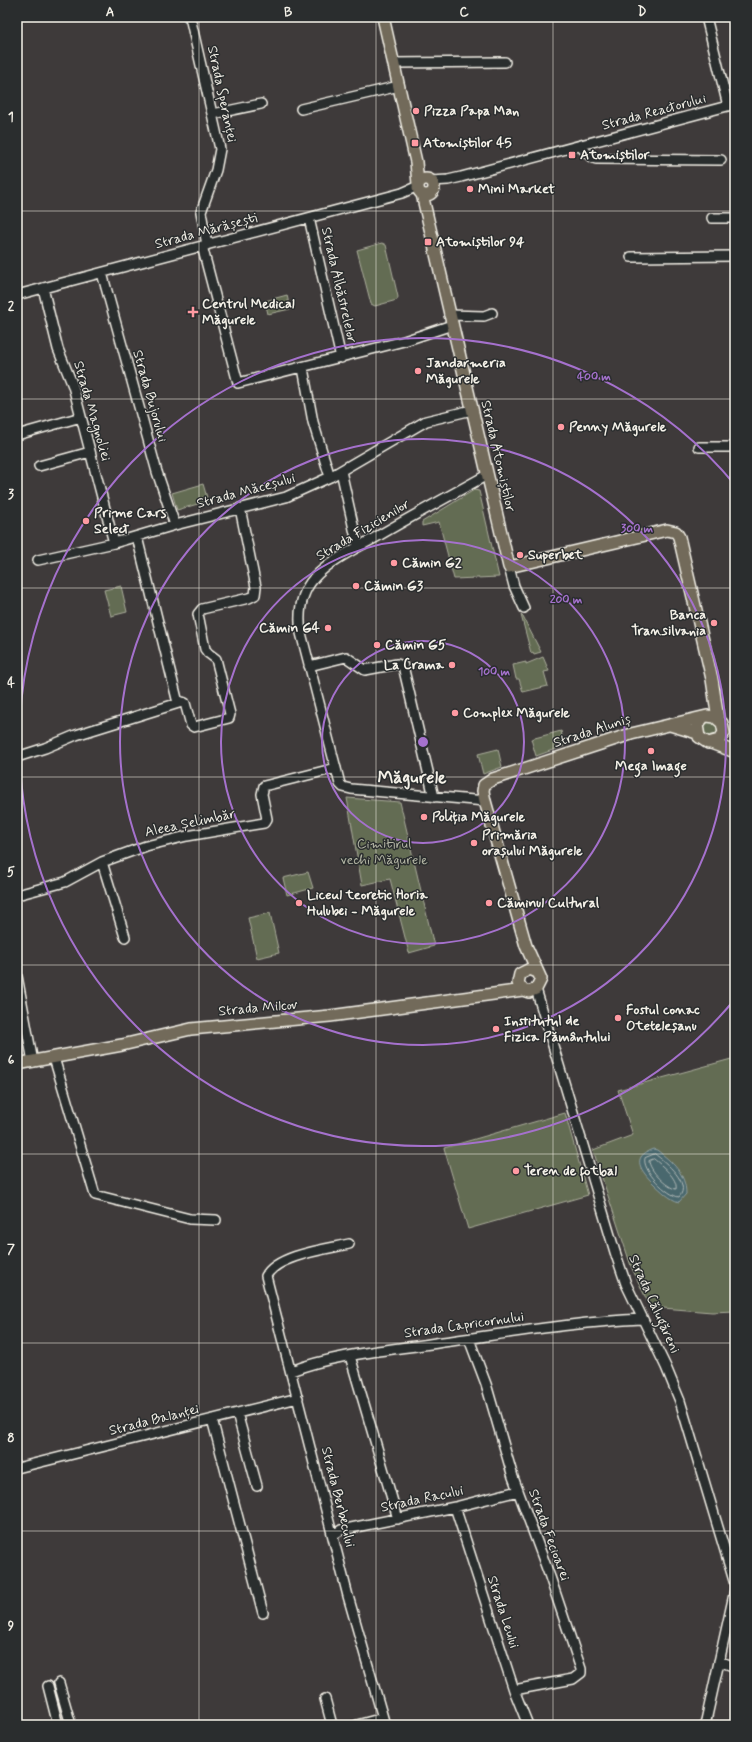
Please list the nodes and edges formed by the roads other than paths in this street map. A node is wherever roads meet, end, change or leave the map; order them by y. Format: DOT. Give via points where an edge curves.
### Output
graph roads {
  1 [pos="190,17"];
  2 [pos="383,17"];
  3 [pos="706,17"];
  4 [pos="505,62"];
  5 [pos="393,63"];
  6 [pos="399,86"];
  7 [pos="261,104"];
  8 [pos="732,105"];
  9 [pos="302,109"];
  10 [pos="213,114"];
  11 [pos="580,146"];
  12 [pos="721,160"];
  13 [pos="425,188"];
  14 [pos="308,218"];
  15 [pos="712,218"];
  16 [pos="735,218"];
  17 [pos="205,246"];
  18 [pos="735,256"];
  19 [pos="632,257"];
  20 [pos="102,273"];
  21 [pos="43,288"];
  22 [pos="17,295"];
  23 [pos="492,313"];
  24 [pos="451,320"];
  25 [pos="342,358"];
  26 [pos="303,368"];
  27 [pos="238,383"];
  28 [pos="472,410"];
  29 [pos="81,417"];
  30 [pos="17,435"];
  31 [pos="699,447"];
  32 [pos="735,447"];
  33 [pos="90,452"];
  34 [pos="39,466"];
  35 [pos="341,471"];
  36 [pos="487,475"];
  37 [pos="330,477"];
  38 [pos="240,508"];
  39 [pos="176,525"];
  40 [pos="137,536"];
  41 [pos="114,543"];
  42 [pos="358,547"];
  43 [pos="38,560"];
  44 [pos="509,567"];
  45 [pos="524,608"];
  46 [pos="310,666"];
  47 [pos="178,703"];
  48 [pos="711,718"];
  49 [pos="668,725"];
  50 [pos="724,730"];
  51 [pos="697,734"];
  52 [pos="712,743"];
  53 [pos="735,751"];
  54 [pos="17,757"];
  55 [pos="336,768"];
  56 [pos="434,797"];
  57 [pos="485,801"];
  58 [pos="102,862"];
  59 [pos="17,895"];
  60 [pos="125,937"];
  61 [pos="526,946"];
  62 [pos="537,972"];
  63 [pos="17,976"];
  64 [pos="521,980"];
  65 [pos="536,989"];
  66 [pos="54,1058"];
  67 [pos="33,1062"];
  68 [pos="17,1064"];
  69 [pos="216,1220"];
  70 [pos="349,1244"];
  71 [pos="642,1319"];
  72 [pos="469,1339"];
  73 [pos="287,1353"];
  74 [pos="350,1356"];
  75 [pos="304,1366"];
  76 [pos="291,1371"];
  77 [pos="298,1398"];
  78 [pos="237,1413"];
  79 [pos="212,1419"];
  80 [pos="17,1468"];
  81 [pos="257,1486"];
  82 [pos="518,1491"];
  83 [pos="455,1507"];
  84 [pos="398,1519"];
  85 [pos="333,1535"];
  86 [pos="735,1584"];
  87 [pos="735,1590"];
  88 [pos="263,1613"];
  89 [pos="719,1661"];
  90 [pos="735,1667"];
  91 [pos="59,1682"];
  92 [pos="48,1686"];
  93 [pos="514,1690"];
  94 [pos="325,1699"];
  95 [pos="384,1721"];
  96 [pos="58,1725"];
  97 [pos="71,1725"];
  98 [pos="332,1725"];
  99 [pos="357,1725"];
  100 [pos="528,1725"];
  101 [pos="705,1725"];
  1 -- 10 [label="street, Strada Speranței"];
  2 -- 5 [label="main road"];
  3 -- 8 [label="street"];
  4 -- 5 [label="street"];
  5 -- 6 [label="main road"];
  6 -- 9 [label="street"];
  6 -- 13 [label="main road" via="416,162"];
  7 -- 10 [label="street"];
  8 -- 11 [label="street, Strada Reactorului"];
  10 -- 17 [label="street, Strada Speranței" via="220,154 201,212"];
  11 -- 12 [label="street" via="596,159"];
  11 -- 13 [label="street, Strada Reactorului"];
  13 -- 14 [label="street, Strada Mărășești"];
  13 -- 24 [label="main road, Strada Atomiștilor" via="426,211"];
  14 -- 17 [label="street, Strada Mărășești"];
  14 -- 25 [label="street, Strada Albăstrelelor"];
  15 -- 16 [label="street"];
  17 -- 20 [label="street, Strada Mărășești"];
  17 -- 27 [label="street, Strada Speranței"];
  18 -- 19 [label="street"];
  20 -- 21 [label="street, Strada Mărășești"];
  20 -- 39 [label="street, Strada Bujorului" via="157,472"];
  21 -- 22 [label="street, Strada Mărășești"];
  21 -- 29 [label="street, Strada Magnoliei" via="58,349 73,386"];
  23 -- 24 [label="street"];
  24 -- 25 [label="street, Strada Albăstrelelor" via="404,341"];
  24 -- 28 [label="main road, Strada Atomiștilor"];
  25 -- 26 [label="street, Strada Albăstrelelor"];
  26 -- 27 [label="street, Strada Albăstrelelor"];
  26 -- 37 [label="street" via="313,422"];
  28 -- 35 [label="street, Strada Măceșului" via="426,421"];
  28 -- 36 [label="main road, Strada Atomiștilor"];
  29 -- 30 [label="street"];
  29 -- 33 [label="street, Strada Magnoliei"];
  31 -- 32 [label="street"];
  33 -- 34 [label="street"];
  33 -- 41 [label="street, Strada Magnoliei"];
  35 -- 37 [label="street, Strada Măceșului"];
  35 -- 42 [label="street"];
  36 -- 42 [label="street, Strada Fizicienilor"];
  36 -- 44 [label="main road, Strada Atomiștilor"];
  37 -- 38 [label="street, Strada Măceșului" via="286,497"];
  38 -- 39 [label="street, Strada Măceșului"];
  38 -- 47 [label="street" via="256,587 255,595 202,609 198,614 205,649 217,662 230,716 194,727 185,703"];
  39 -- 40 [label="street, Strada Măceșului"];
  40 -- 41 [label="street, Strada Măceșului"];
  40 -- 47 [label="street"];
  41 -- 43 [label="street, Strada Măceșului"];
  42 -- 46 [label="street, Strada Fizicienilor" via="324,568 314,577 305,592 300,623"];
  44 -- 45 [label="street, Strada Atomiștilor"];
  44 -- 48 [label="main road" via="667,530 676,532 717,704"];
  46 -- 55 [label="street, Strada Fizicienilor"];
  46 -- 56 [label="street" via="346,657 366,670 397,664 402,666"];
  47 -- 54 [label="street" via="76,735"];
  48 -- 49 [label="main road, Strada Aluniș"];
  48 -- 50 [label="main road" via="722,722"];
  48 -- 51 [label="main road" via="698,725"];
  49 -- 51 [label="main road"];
  49 -- 57 [label="main road, Strada Aluniș" via="631,734 486,783 483,790"];
  50 -- 52 [label="main road" via="719,740"];
  50 -- 53 [label="main road"];
  51 -- 52 [label="main road" via="701,740"];
  52 -- 53 [label="main road"];
  55 -- 56 [label="street, Strada Fizicienilor" via="340,784 347,789"];
  55 -- 58 [label="street, Aleea Șelimbăr" via="264,786 262,794 267,819 264,823 165,841"];
  56 -- 57 [label="street, Strada Fizicienilor"];
  57 -- 61 [label="main road"];
  58 -- 59 [label="street, Aleea Șelimbăr" via="65,882"];
  58 -- 60 [label="street"];
  61 -- 62 [label="main road"];
  61 -- 64 [label="main road" via="526,962"];
  62 -- 64 [label="main road" via="530,969"];
  62 -- 65 [label="main road" via="540,979"];
  63 -- 67 [label="street"];
  64 -- 65 [label="main road" via="530,992"];
  64 -- 66 [label="main road, Strada Milcov" via="503,992 330,1016 191,1029"];
  65 -- 71 [label="street, Strada Călugăreni" via="615,1252"];
  66 -- 67 [label="main road, Strada Milcov"];
  66 -- 69 [label="street" via="95,1195 190,1219"];
  67 -- 68 [label="main road, Strada Milcov"];
  70 -- 73 [label="street, Strada Berbecului" via="284,1260 273,1266 266,1276"];
  71 -- 72 [label="street, Strada Capricornului" via="584,1323"];
  71 -- 86 [label="street, Strada Călugăreni" via="680,1401"];
  72 -- 74 [label="street, Strada Capricornului"];
  72 -- 82 [label="street, Strada Fecioarei" via="486,1384"];
  73 -- 75 [label="street"];
  73 -- 76 [label="street, Strada Berbecului"];
  74 -- 75 [label="street, Strada Capricornului"];
  74 -- 84 [label="street"];
  75 -- 76 [label="street, Strada Capricornului"];
  76 -- 77 [label="street, Strada Berbecului"];
  77 -- 78 [label="street, Strada Balanței"];
  77 -- 85 [label="street, Strada Berbecului"];
  78 -- 79 [label="street, Strada Balanței"];
  78 -- 81 [label="street"];
  79 -- 80 [label="street, Strada Balanței"];
  79 -- 88 [label="street"];
  82 -- 83 [label="street, Strada Racului"];
  82 -- 93 [label="street, Strada Fecioarei" via="550,1577 581,1673 569,1681"];
  83 -- 84 [label="street, Strada Racului"];
  83 -- 93 [label="street, Strada Leului"];
  84 -- 85 [label="street, Strada Racului" via="341,1530"];
  85 -- 95 [label="street, Strada Berbecului"];
  87 -- 89 [label="street"];
  89 -- 90 [label="street"];
  89 -- 101 [label="street"];
  91 -- 97 [label="street"];
  92 -- 96 [label="street"];
  93 -- 100 [label="street, Strada Leului"];
  94 -- 98 [label="street"];
  95 -- 99 [label="street"];
}
